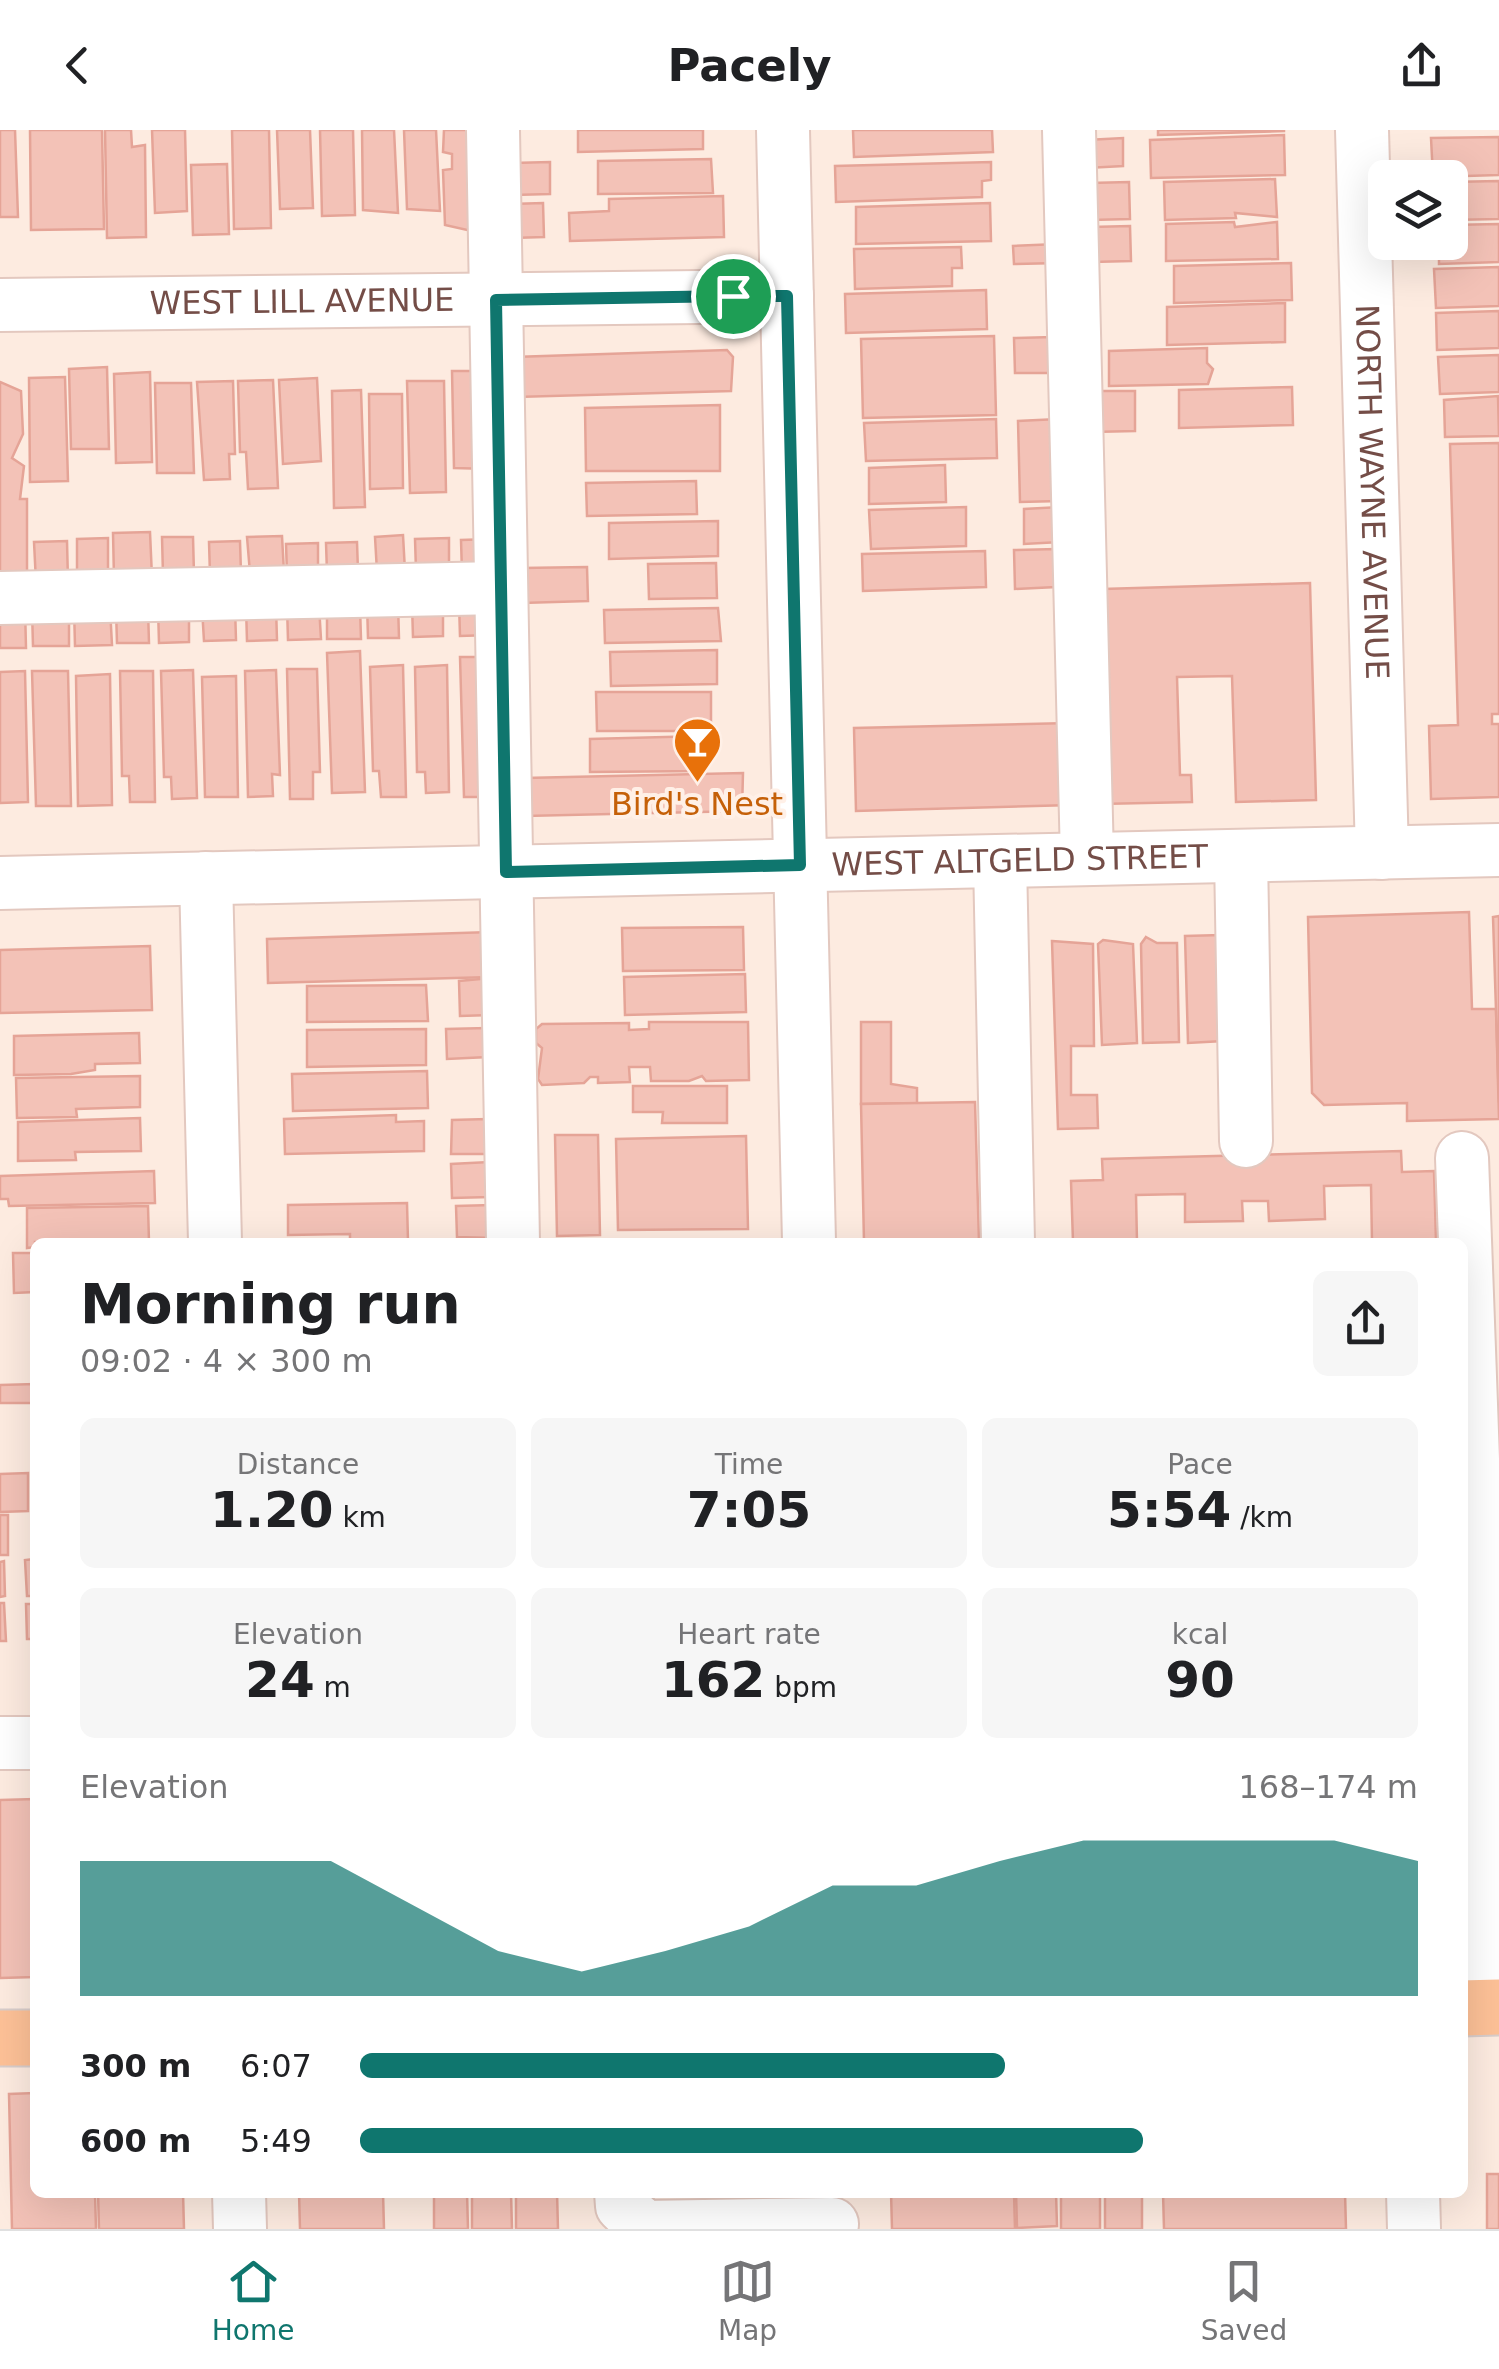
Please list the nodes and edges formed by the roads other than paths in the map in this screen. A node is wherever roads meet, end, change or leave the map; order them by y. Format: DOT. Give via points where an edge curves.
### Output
graph roads {
  1 [pos="493,130"];
  2 [pos="784,130"];
  3 [pos="1069,130"];
  4 [pos="1362,130"];
  5 [pos="787,296"];
  6 [pos="496,300"];
  7 [pos="0,305"];
  8 [pos="501,588"];
  9 [pos="0,598"];
  10 [pos="1499,850"];
  11 [pos="1382,853"];
  12 [pos="1241,856"];
  13 [pos="1087,860"];
  14 [pos="1000,861"];
  15 [pos="800,865"];
  16 [pos="506,872"];
  17 [pos="206,878"];
  18 [pos="0,883"];
  19 [pos="1246,1141"];
  20 [pos="1462,1158"];
  21 [pos="215,1238"];
  22 [pos="513,1238"];
  23 [pos="809,1238"];
  24 [pos="1008,1238"];
  25 [pos="1464,1238"];
  26 [pos="1468,1380"];
  27 [pos="30,1742"];
  28 [pos="0,1743"];
  29 [pos="1485,2008"];
  30 [pos="0,2038"];
  31 [pos="30,2038"];
  32 [pos="239,2198"];
  33 [pos="622,2198"];
  34 [pos="690,2198"];
  35 [pos="1413,2198"];
  36 [pos="832,2215"];
  37 [pos="778,2225"];
  38 [pos="240,2229"];
  39 [pos="1414,2229"];
  1 -- 6 [label="street"];
  2 -- 5 [label="street"];
  3 -- 13 [label="street"];
  4 -- 11 [label="street, NORTH WAYNE AVENUE"];
  5 -- 6 [label="street, WEST LILL AVENUE"];
  5 -- 15 [label="street"];
  6 -- 7 [label="street, WEST LILL AVENUE"];
  6 -- 8 [label="street"];
  8 -- 9 [label="street"];
  8 -- 16 [label="street"];
  10 -- 11 [label="street, WEST ALTGELD STREET"];
  11 -- 12 [label="street, WEST ALTGELD STREET"];
  12 -- 13 [label="street, WEST ALTGELD STREET"];
  12 -- 19 [label="street"];
  13 -- 14 [label="street, WEST ALTGELD STREET"];
  14 -- 15 [label="street, WEST ALTGELD STREET"];
  14 -- 24 [label="street"];
  15 -- 16 [label="street, WEST ALTGELD STREET"];
  15 -- 23 [label="street"];
  16 -- 17 [label="street, WEST ALTGELD STREET"];
  16 -- 22 [label="street"];
  17 -- 18 [label="street, WEST ALTGELD STREET"];
  17 -- 21 [label="street"];
  20 -- 25 [label="street"];
  26 -- 29 [label="street"];
  27 -- 28 [label="street"];
  30 -- 31 [label="main road"];
  32 -- 38 [label="street"];
  33 -- 37 [label="street" via="644,2227"];
  34 -- 37 [label="street"];
  35 -- 39 [label="street"];
  36 -- 37 [label="street"];
}
